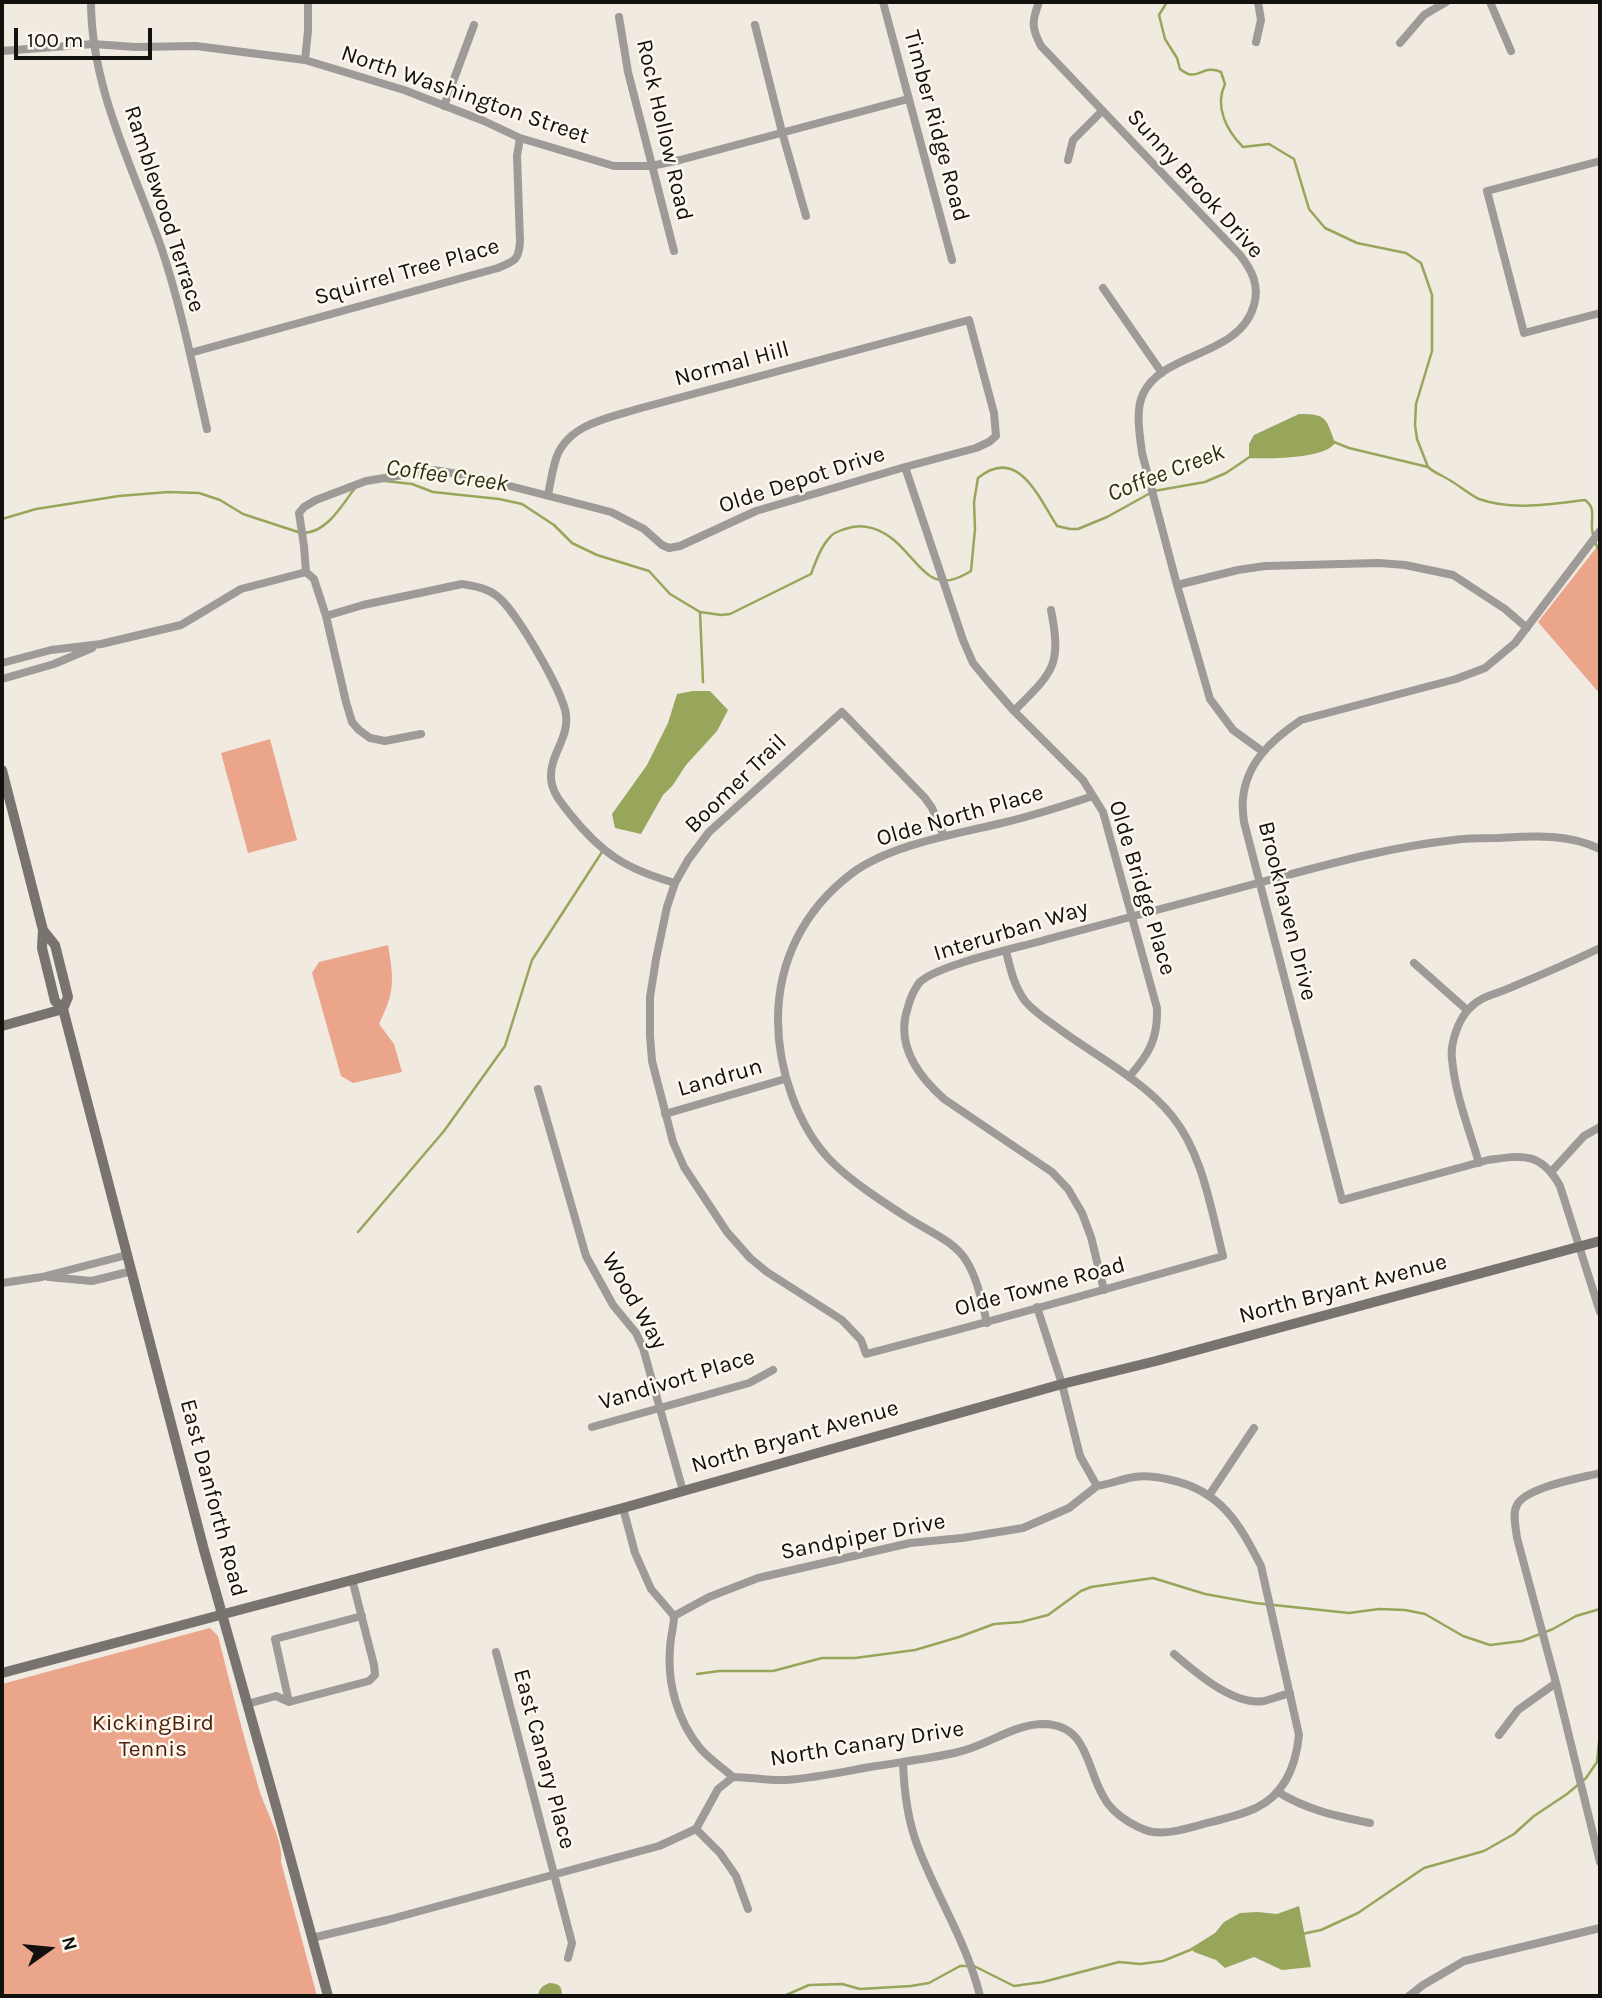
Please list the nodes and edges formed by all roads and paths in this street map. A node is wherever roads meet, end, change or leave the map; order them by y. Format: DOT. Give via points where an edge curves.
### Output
graph roads {
  1 [pos="91,2"];
  2 [pos="308,2"];
  3 [pos="883,2"];
  4 [pos="1039,2"];
  5 [pos="1258,2"];
  6 [pos="1446,2"];
  7 [pos="1490,2"];
  8 [pos="619,17"];
  9 [pos="474,25"];
  10 [pos="755,26"];
  11 [pos="1256,42"];
  12 [pos="1401,43"];
  13 [pos="93,44"];
  14 [pos="2,51"];
  15 [pos="1511,51"];
  16 [pos="304,60"];
  17 [pos="908,99"];
  18 [pos="444,106"];
  19 [pos="1102,111"];
  20 [pos="782,132"];
  21 [pos="520,138"];
  22 [pos="1068,160"];
  23 [pos="1600,161"];
  24 [pos="651,166"];
  25 [pos="806,216"];
  26 [pos="674,251"];
  27 [pos="952,260"];
  28 [pos="1103,288"];
  29 [pos="1600,313"];
  30 [pos="969,320"];
  31 [pos="190,353"];
  32 [pos="1162,373"];
  33 [pos="207,429"];
  34 [pos="905,467"];
  35 [pos="548,495"];
  36 [pos="1600,531"];
  37 [pos="306,572"];
  38 [pos="1177,585"];
  39 [pos="1051,610"];
  40 [pos="326,616"];
  41 [pos="1527,628"];
  42 [pos="101,644"];
  43 [pos="2,663"];
  44 [pos="2,678"];
  45 [pos="1014,711"];
  46 [pos="421,734"];
  47 [pos="1262,751"];
  48 [pos="2,770"];
  49 [pos="1093,796"];
  50 [pos="944,836"];
  51 [pos="1600,849"];
  52 [pos="675,883"];
  53 [pos="1260,883"];
  54 [pos="1132,916"];
  55 [pos="1600,948"];
  56 [pos="1006,951"];
  57 [pos="1413,963"];
  58 [pos="63,1009"];
  59 [pos="1467,1010"];
  60 [pos="2,1026"];
  61 [pos="1129,1077"];
  62 [pos="785,1079"];
  63 [pos="538,1089"];
  64 [pos="665,1114"];
  65 [pos="1600,1127"];
  66 [pos="1479,1163"];
  67 [pos="1552,1171"];
  68 [pos="1600,1241"];
  69 [pos="1580,1246"];
  70 [pos="128,1255"];
  71 [pos="132,1270"];
  72 [pos="42,1277"];
  73 [pos="2,1283"];
  74 [pos="1104,1290"];
  75 [pos="1037,1307"];
  76 [pos="1600,1312"];
  77 [pos="987,1323"];
  78 [pos="866,1354"];
  79 [pos="774,1370"];
  80 [pos="1062,1384"];
  81 [pos="661,1409"];
  82 [pos="592,1427"];
  83 [pos="1254,1428"];
  84 [pos="1600,1473"];
  85 [pos="1097,1486"];
  86 [pos="683,1491"];
  87 [pos="1209,1494"];
  88 [pos="623,1508"];
  89 [pos="352,1579"];
  90 [pos="222,1614"];
  91 [pos="362,1616"];
  92 [pos="674,1616"];
  93 [pos="496,1652"];
  94 [pos="1174,1654"];
  95 [pos="2,1673"];
  96 [pos="1556,1683"];
  97 [pos="1290,1693"];
  98 [pos="289,1702"];
  99 [pos="247,1704"];
  100 [pos="1499,1735"];
  101 [pos="903,1762"];
  102 [pos="733,1777"];
  103 [pos="1278,1792"];
  104 [pos="1370,1823"];
  105 [pos="695,1829"];
  106 [pos="1599,1850"];
  107 [pos="1600,1862"];
  108 [pos="554,1874"];
  109 [pos="748,1909"];
  110 [pos="1600,1928"];
  111 [pos="312,1938"];
  112 [pos="568,1958"];
  113 [pos="328,1996"];
  114 [pos="980,1996"];
  115 [pos="1409,1996"];
  1 -- 13 [label="street, Ramblewood Terrace"];
  2 -- 16 [label="street"];
  3 -- 17 [label="street, Timber Ridge Road"];
  4 -- 19 [label="street, Sunny Brook Drive" via="1033,20 1041,46"];
  5 -- 11 [label="street" via="1261,20"];
  6 -- 12 [label="street" via="1424,15"];
  7 -- 15 [label="street"];
  8 -- 24 [label="street, Rock Hollow Road"];
  9 -- 18 [label="street"];
  10 -- 20 [label="street"];
  13 -- 14 [label="street, North Washington Street"];
  13 -- 16 [label="street, North Washington Street" via="195,46"];
  13 -- 31 [label="street, Ramblewood Terrace" via="124,152 172,281"];
  16 -- 18 [label="street, North Washington Street"];
  17 -- 20 [label="street, North Washington Street"];
  17 -- 27 [label="street, Timber Ridge Road"];
  18 -- 21 [label="street, North Washington Street"];
  19 -- 22 [label="street" via="1073,140"];
  19 -- 32 [label="street, Sunny Brook Drive" via="1240,255 1255,282 1253,311 1242,329"];
  20 -- 24 [label="street, North Washington Street"];
  20 -- 25 [label="street"];
  21 -- 24 [label="street, North Washington Street" via="614,166"];
  21 -- 31 [label="street, Squirrel Tree Place" via="520,242 513,262"];
  23 -- 29 [label="street" via="1487,191 1524,333"];
  24 -- 26 [label="street, Rock Hollow Road"];
  28 -- 32 [label="street"];
  30 -- 34 [label="street, Olde Depot Drive" via="996,436 976,448"];
  30 -- 35 [label="street, Normal Hill" via="593,423 576,431 555,459"];
  31 -- 33 [label="street, Ramblewood Terrace"];
  32 -- 38 [label="street, Sunny Brook Drive" via="1142,396 1139,435"];
  34 -- 35 [label="street, Olde Depot Drive" via="756,511 668,548 621,516"];
  34 -- 45 [label="street, Olde Bridge Place" via="963,640 974,663"];
  35 -- 37 [label="street, Olde Depot Drive" via="434,470 366,481 316,500 299,513"];
  36 -- 41 [label="street, Brookhaven Drive"];
  37 -- 40 [label="street" via="314,579"];
  37 -- 42 [label="street" via="242,589 181,625"];
  38 -- 41 [label="street" via="1265,566 1405,565 1453,575"];
  38 -- 47 [label="street, Sunny Brook Drive" via="1210,699 1233,730"];
  39 -- 45 [label="street" via="1057,639 1052,669"];
  40 -- 46 [label="street" via="352,722 370,738 385,741"];
  40 -- 52 [label="street" via="462,584 496,594 539,656 566,716 563,741 551,769 554,792 599,846 643,873"];
  41 -- 47 [label="street, Brookhaven Drive" via="1485,668 1301,720"];
  42 -- 43 [label="street" via="51,650"];
  42 -- 44 [label="street" via="54,664"];
  45 -- 49 [label="street, Olde Bridge Place" via="1083,780"];
  47 -- 53 [label="street, Brookhaven Drive" via="1242,798"];
  48 -- 58 [label="street, East Danforth Road" via="43,930 55,945 68,997"];
  49 -- 50 [label="street, Olde North Place"];
  49 -- 54 [label="street, Olde Bridge Place" via="1107,824"];
  50 -- 52 [label="street, Boomer Trail" via="925,798 842,712 709,832"];
  50 -- 62 [label="street, Olde North Place" via="896,851 852,873 809,918 781,980 778,1035"];
  51 -- 53 [label="street, Interurban Way" via="1555,836 1454,840 1376,853"];
  52 -- 64 [label="street, Boomer Trail" via="650,997 652,1061"];
  53 -- 54 [label="street, Interurban Way"];
  53 -- 66 [label="street, Brookhaven Drive" via="1342,1199"];
  54 -- 56 [label="street, Interurban Way"];
  54 -- 61 [label="street, Olde Bridge Place" via="1153,990 1157,1026 1145,1059"];
  55 -- 59 [label="street" via="1488,996"];
  56 -- 61 [label="street" via="1015,984 1025,1000"];
  56 -- 74 [label="street, Interurban Way" via="944,969 919,983 905,1014 907,1051 929,1086 944,1099 1052,1172 1068,1188 1091,1237"];
  57 -- 59 [label="street"];
  58 -- 60 [label="street"];
  58 -- 70 [label="street, East Danforth Road"];
  59 -- 66 [label="street" via="1451,1056"];
  61 -- 74 [label="street, Olde Towne Road" via="1172,1116 1193,1150 1223,1256"];
  62 -- 64 [label="street, Landrun"];
  62 -- 77 [label="street, Olde North Place" via="815,1140 831,1161 949,1242 966,1260"];
  63 -- 81 [label="street, Wood Way" via="586,1256 613,1305 640,1340"];
  64 -- 78 [label="street, Boomer Trail" via="684,1167 727,1232 767,1272 842,1320 861,1340"];
  65 -- 67 [label="street" via="1584,1136"];
  66 -- 67 [label="street, Brookhaven Drive" via="1528,1157"];
  67 -- 69 [label="street"];
  68 -- 69 [label="street, North Bryant Avenue"];
  69 -- 76 [label="street"];
  69 -- 80 [label="street, North Bryant Avenue"];
  70 -- 71 [label="street, East Danforth Road"];
  70 -- 72 [label="street"];
  71 -- 72 [label="street" via="92,1281"];
  71 -- 90 [label="street, East Danforth Road"];
  72 -- 73 [label="street"];
  74 -- 75 [label="street, Olde Towne Road"];
  75 -- 77 [label="street, Olde Towne Road"];
  75 -- 80 [label="street"];
  77 -- 78 [label="street, Olde Towne Road"];
  79 -- 81 [label="street, Vandivort Place" via="749,1383"];
  80 -- 85 [label="street" via="1080,1456"];
  80 -- 86 [label="street, North Bryant Avenue"];
  81 -- 82 [label="street, Vandivort Place"];
  81 -- 86 [label="street, Wood Way"];
  83 -- 87 [label="street"];
  84 -- 96 [label="street" via="1533,1492 1516,1507 1517,1538"];
  85 -- 87 [label="street" via="1154,1476"];
  85 -- 92 [label="street, Sandpiper Drive" via="1069,1508 1023,1528 909,1543 758,1578"];
  86 -- 88 [label="street, North Bryant Avenue"];
  87 -- 97 [label="street" via="1237,1524 1261,1566"];
  88 -- 89 [label="street, North Bryant Avenue"];
  88 -- 92 [label="street" via="651,1589"];
  89 -- 90 [label="street, North Bryant Avenue"];
  89 -- 91 [label="street"];
  90 -- 95 [label="street, North Bryant Avenue"];
  90 -- 99 [label="street, East Danforth Road"];
  91 -- 98 [label="street" via="375,1675 369,1681"];
  91 -- 98 [label="street" via="275,1639"];
  92 -- 102 [label="street" via="670,1673 681,1716 701,1749"];
  93 -- 108 [label="street, East Canary Place"];
  94 -- 97 [label="street" via="1194,1672 1245,1700 1262,1701"];
  96 -- 100 [label="street" via="1518,1710"];
  96 -- 106 [label="street"];
  97 -- 103 [label="street" via="1299,1735 1297,1755"];
  98 -- 99 [label="street" via="276,1696"];
  99 -- 111 [label="street, East Danforth Road"];
  101 -- 102 [label="street, North Canary Drive" via="785,1780"];
  101 -- 103 [label="street, North Canary Drive" via="960,1752 1016,1729 1048,1724 1074,1735 1113,1809 1151,1832 1241,1815"];
  101 -- 114 [label="street" via="906,1804 918,1846 963,1944"];
  102 -- 105 [label="street" via="718,1789"];
  103 -- 104 [label="street" via="1324,1813"];
  105 -- 108 [label="street" via="659,1846"];
  105 -- 109 [label="street" via="736,1876"];
  106 -- 107 [label="street"];
  108 -- 111 [label="street"];
  108 -- 112 [label="street, East Canary Place" via="572,1943"];
  110 -- 115 [label="street" via="1464,1961"];
  111 -- 113 [label="street, East Danforth Road"];
}
